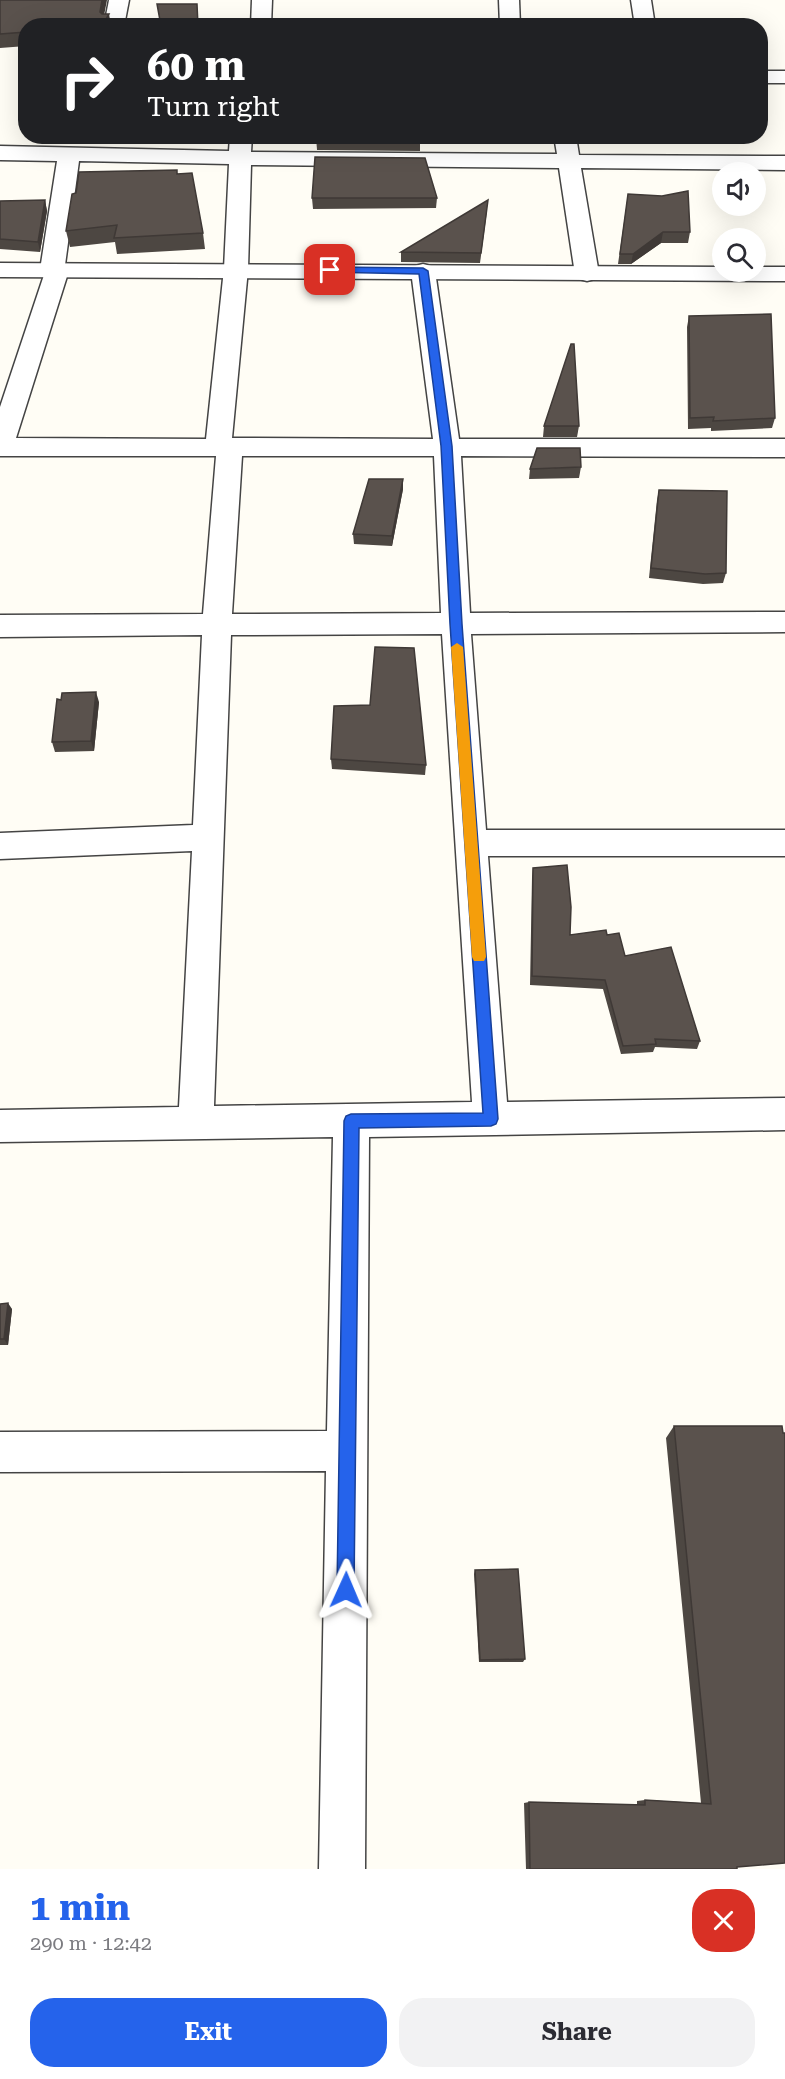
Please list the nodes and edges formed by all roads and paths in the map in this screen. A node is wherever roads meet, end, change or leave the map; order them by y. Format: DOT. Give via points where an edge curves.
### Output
graph roads {
  1 [pos="119,0"];
  2 [pos="262,0"];
  3 [pos="509,0"];
  4 [pos="641,0"];
  5 [pos="116,18"];
  6 [pos="261,18"];
  7 [pos="510,18"];
  8 [pos="644,18"];
  9 [pos="768,77"];
  10 [pos="785,77"];
  11 [pos="566,144"];
  12 [pos="241,147"];
  13 [pos="84,148"];
  14 [pos="0,153"];
  15 [pos="568,161"];
  16 [pos="785,163"];
  17 [pos="236,269"];
  18 [pos="0,270"];
  19 [pos="55,270"];
  20 [pos="423,271"];
  21 [pos="587,274"];
  22 [pos="785,274"];
  23 [pos="224,446"];
  24 [pos="447,446"];
  25 [pos="0,447"];
  26 [pos="785,448"];
  27 [pos="785,622"];
  28 [pos="217,624"];
  29 [pos="456,624"];
  30 [pos="0,626"];
  31 [pos="208,837"];
  32 [pos="471,843"];
  33 [pos="785,843"];
  34 [pos="0,846"];
  35 [pos="785,1114"];
  36 [pos="491,1119"];
  37 [pos="351,1121"];
  38 [pos="195,1123"];
  39 [pos="0,1126"];
  40 [pos="347,1451"];
  41 [pos="0,1452"];
  42 [pos="342,1869"];
  1 -- 5 [label="street"];
  2 -- 6 [label="street"];
  3 -- 7 [label="street"];
  4 -- 8 [label="street"];
  9 -- 10 [label="street"];
  11 -- 15 [label="street"];
  12 -- 13 [label="street"];
  12 -- 15 [label="street"];
  12 -- 17 [label="street"];
  13 -- 14 [label="street"];
  13 -- 19 [label="street"];
  15 -- 16 [label="street"];
  15 -- 21 [label="street"];
  17 -- 19 [label="street"];
  17 -- 20 [label="street"];
  17 -- 23 [label="street"];
  18 -- 19 [label="street"];
  19 -- 25 [label="street"];
  20 -- 21 [label="street"];
  20 -- 24 [label="street"];
  21 -- 22 [label="street"];
  23 -- 24 [label="street"];
  23 -- 25 [label="street"];
  23 -- 28 [label="street"];
  24 -- 26 [label="street"];
  24 -- 29 [label="street"];
  27 -- 29 [label="street"];
  28 -- 29 [label="street"];
  28 -- 30 [label="street"];
  28 -- 31 [label="street"];
  29 -- 32 [label="street"];
  31 -- 34 [label="street"];
  31 -- 38 [label="street"];
  32 -- 33 [label="street"];
  32 -- 36 [label="street"];
  35 -- 36 [label="street"];
  36 -- 37 [label="street"];
  37 -- 38 [label="street"];
  37 -- 40 [label="street"];
  38 -- 39 [label="street"];
  40 -- 41 [label="street"];
  40 -- 42 [label="street"];
}
